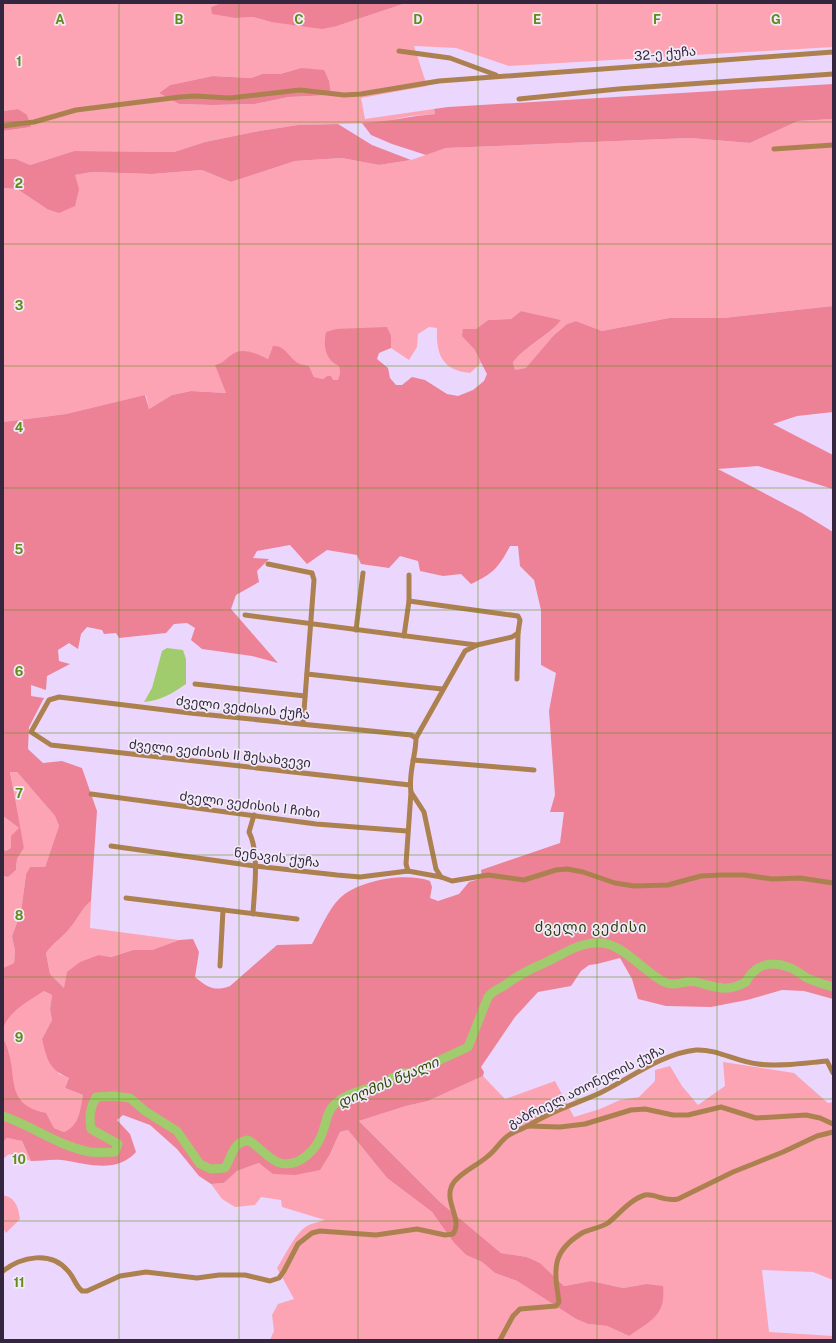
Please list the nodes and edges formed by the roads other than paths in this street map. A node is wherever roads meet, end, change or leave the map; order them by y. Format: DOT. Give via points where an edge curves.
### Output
graph roads {
  1 [pos="399,51"];
  2 [pos="833,52"];
  3 [pos="833,74"];
  4 [pos="499,76"];
  5 [pos="519,99"];
  6 [pos="3,126"];
  7 [pos="833,145"];
  8 [pos="774,149"];
  9 [pos="268,564"];
  10 [pos="363,573"];
  11 [pos="409,575"];
  12 [pos="409,601"];
  13 [pos="245,615"];
  14 [pos="310,625"];
  15 [pos="356,630"];
  16 [pos="518,633"];
  17 [pos="404,636"];
  18 [pos="477,645"];
  19 [pos="307,674"];
  20 [pos="517,679"];
  21 [pos="195,684"];
  22 [pos="442,689"];
  23 [pos="305,696"];
  24 [pos="303,724"];
  25 [pos="31,732"];
  26 [pos="416,738"];
  27 [pos="413,760"];
  28 [pos="534,770"];
  29 [pos="410,785"];
  30 [pos="411,792"];
  31 [pos="91,794"];
  32 [pos="254,815"];
  33 [pos="407,831"];
  34 [pos="111,846"];
  35 [pos="255,866"];
  36 [pos="408,871"];
  37 [pos="441,877"];
  38 [pos="833,883"];
  39 [pos="126,898"];
  40 [pos="223,910"];
  41 [pos="253,914"];
  42 [pos="297,919"];
  43 [pos="220,966"];
  44 [pos="833,1057"];
  45 [pos="827,1061"];
  46 [pos="833,1073"];
  47 [pos="833,1124"];
  48 [pos="527,1126"];
  49 [pos="833,1132"];
  50 [pos="3,1271"];
  51 [pos="500,1340"];
  1 -- 4 [label="street" via="450,58"];
  2 -- 4 [label="street, 32-ე ქუჩა"];
  3 -- 5 [label="street" via="618,89"];
  4 -- 6 [label="street, 32-ე ქუჩა" via="440,81 362,94 344,95 300,90 230,98 180,97 76,110 34,122"];
  7 -- 8 [label="street"];
  9 -- 14 [label="street" via="312,573 314,580"];
  10 -- 15 [label="street"];
  11 -- 12 [label="street"];
  12 -- 16 [label="street" via="518,616"];
  12 -- 17 [label="street"];
  13 -- 14 [label="street"];
  14 -- 15 [label="street"];
  14 -- 19 [label="street"];
  15 -- 17 [label="street"];
  16 -- 18 [label="street" via="512,637"];
  16 -- 20 [label="street"];
  17 -- 18 [label="street"];
  18 -- 22 [label="street" via="465,651"];
  19 -- 22 [label="street"];
  19 -- 23 [label="street"];
  21 -- 23 [label="street"];
  22 -- 26 [label="street"];
  23 -- 24 [label="street"];
  24 -- 25 [label="street, ძველი ვეძისის ქუჩა" via="59,697 49,700"];
  24 -- 26 [label="street, ძველი ვეძისის ქუჩა" via="402,732"];
  25 -- 29 [label="street, ძველი ვეძისის II შესახვევი" via="51,745"];
  26 -- 27 [label="street"];
  27 -- 28 [label="street"];
  27 -- 29 [label="street"];
  29 -- 30 [label="street"];
  30 -- 33 [label="street"];
  30 -- 37 [label="street" via="424,812 432,856"];
  31 -- 32 [label="street, ძველი ვეძისის I ჩიხი"];
  32 -- 33 [label="street, ძველი ვეძისის I ჩიხი" via="316,824"];
  32 -- 35 [label="street" via="249,832 253,838"];
  33 -- 36 [label="street"];
  34 -- 35 [label="street, ნენავის ქუჩა"];
  35 -- 36 [label="street, ნენავის ქუჩა" via="360,877"];
  35 -- 41 [label="street"];
  36 -- 37 [label="street, ნენავის ქუჩა"];
  37 -- 38 [label="street" via="452,881 488,875 524,880 567,869 583,872 597,879 634,886 668,885 701,876 721,875 744,875 772,880 800,878"];
  39 -- 40 [label="street"];
  40 -- 41 [label="street"];
  40 -- 43 [label="street"];
  41 -- 42 [label="street"];
  44 -- 45 [label="street"];
  45 -- 46 [label="street"];
  45 -- 48 [label="street, გაბრიელ ათონელის ქუჩა" via="758,1064 716,1052 696,1050 676,1054"];
  47 -- 48 [label="street" via="806,1115 756,1118 721,1107 688,1115 673,1115 645,1109 631,1110 585,1124 560,1127"];
  48 -- 50 [label="street, გაბრიელ ათონელის ქუჩა" via="499,1142 489,1156 454,1182 450,1193 456,1223 453,1234 445,1235 417,1229 376,1235 330,1231 312,1233 298,1244 278,1278 270,1281 245,1275 197,1278 146,1272 120,1276 82,1292 69,1271 60,1263 47,1258 24,1260 11,1264"];
  49 -- 51 [label="street" via="817,1136 733,1172 678,1199 645,1195 606,1224 583,1233 564,1246 555,1266 559,1302 556,1306 520,1309 513,1316"];
}
